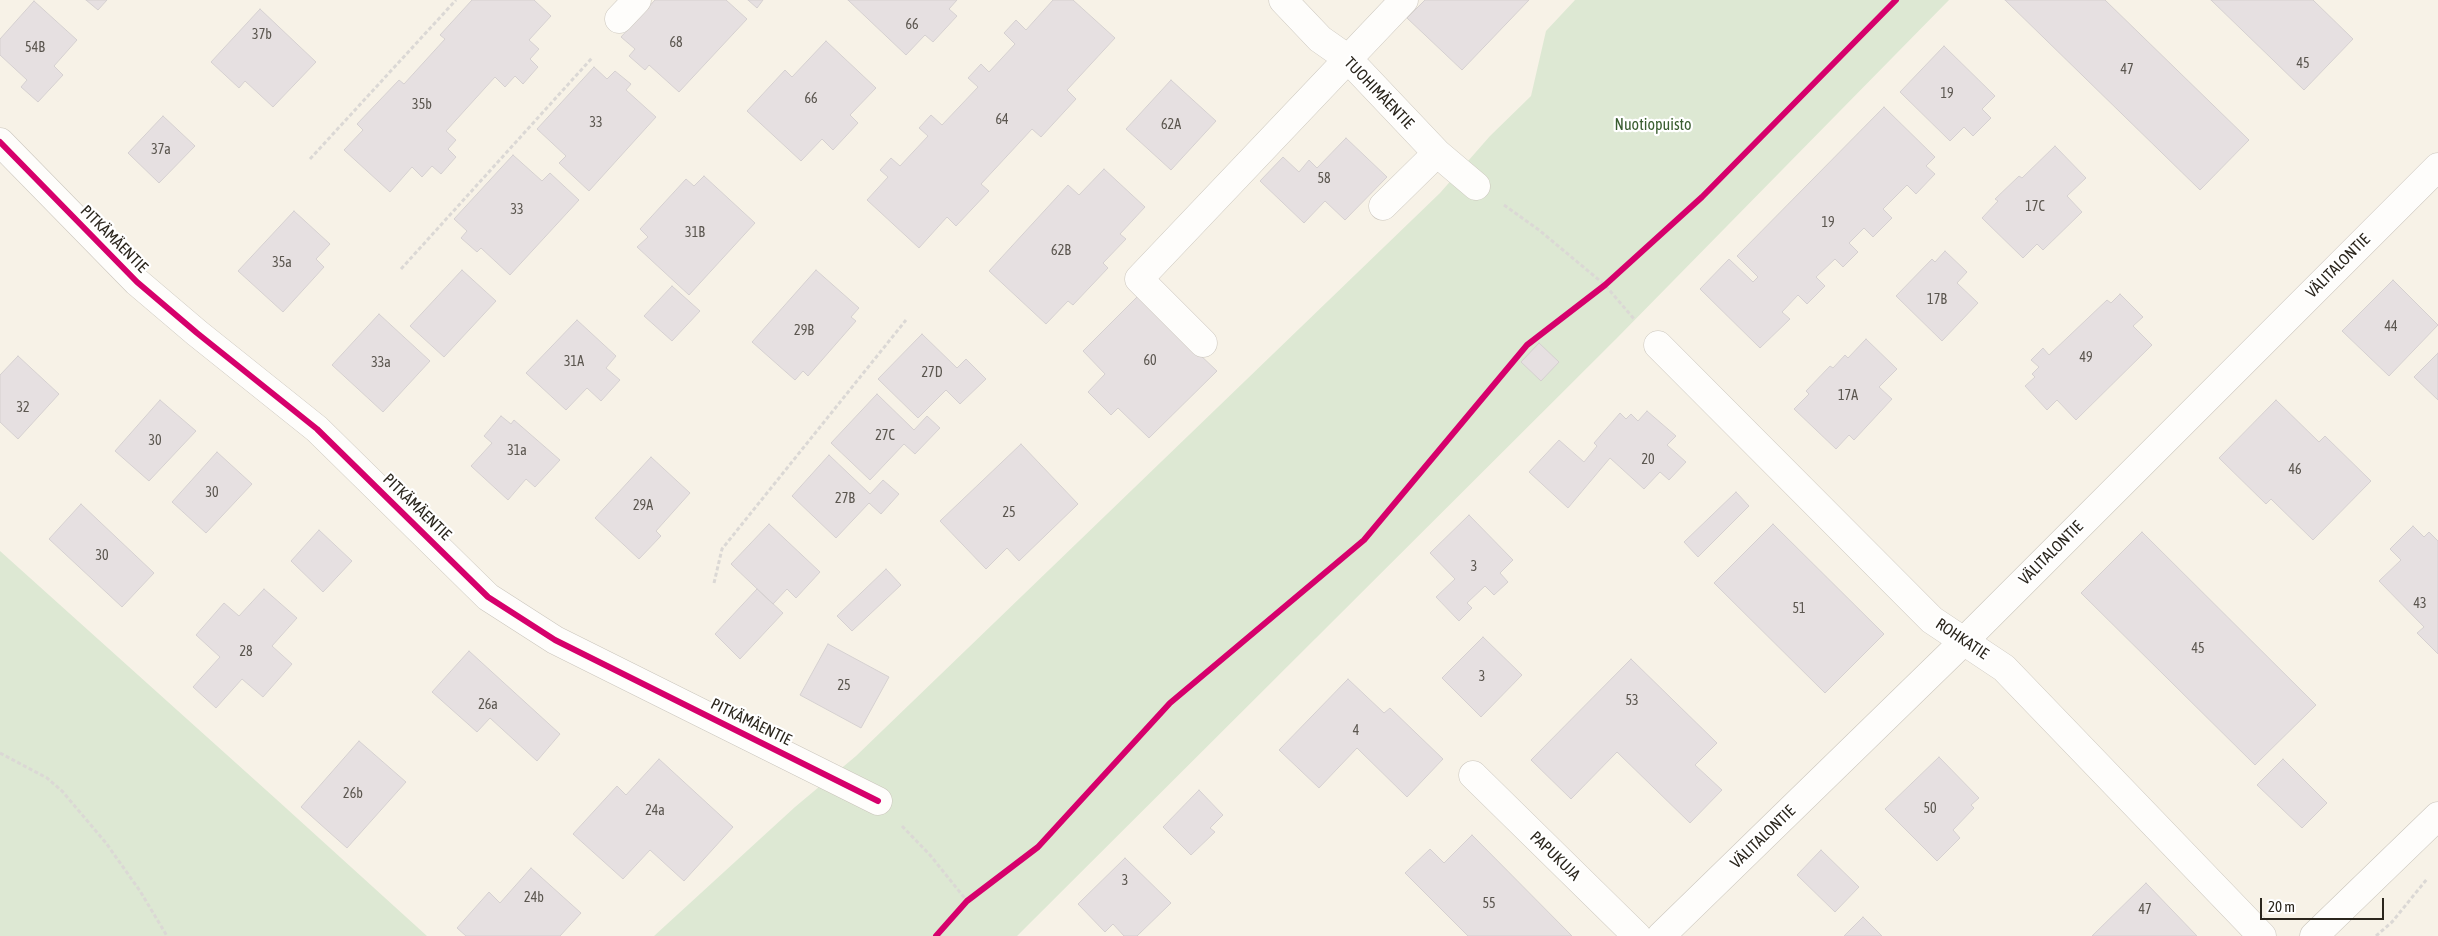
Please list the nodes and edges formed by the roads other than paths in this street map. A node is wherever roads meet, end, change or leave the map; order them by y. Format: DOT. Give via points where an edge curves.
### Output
graph roads {
  1 [pos="1283,0"];
  2 [pos="1404,0"];
  3 [pos="1347,58"];
  4 [pos="0,142"];
  5 [pos="1437,153"];
  6 [pos="2438,167"];
  7 [pos="1476,186"];
  8 [pos="1383,206"];
  9 [pos="1203,343"];
  10 [pos="1658,345"];
  11 [pos="1964,641"];
  12 [pos="1473,775"];
  13 [pos="878,800"];
  14 [pos="2438,816"];
  15 [pos="2330,931"];
  16 [pos="1637,936"];
  17 [pos="1662,936"];
  18 [pos="2262,936"];
  1 -- 3 [label="street, TUOHIMÄENTIE" via="1320,39"];
  2 -- 3 [label="street"];
  3 -- 5 [label="street, TUOHIMÄENTIE"];
  3 -- 9 [label="street" via="1139,279"];
  4 -- 13 [label="street, PITKÄMÄENTIE" via="137,282 317,429 488,596 555,640"];
  5 -- 7 [label="street, TUOHIMÄENTIE"];
  5 -- 8 [label="street"];
  6 -- 11 [label="street, VÄLITALONTIE"];
  10 -- 11 [label="street, ROHKATIE" via="1932,620"];
  11 -- 17 [label="street, VÄLITALONTIE"];
  11 -- 18 [label="street, ROHKATIE" via="2004,668"];
  12 -- 16 [label="street, PAPUKUJA"];
  14 -- 15 [label="street"];
}
